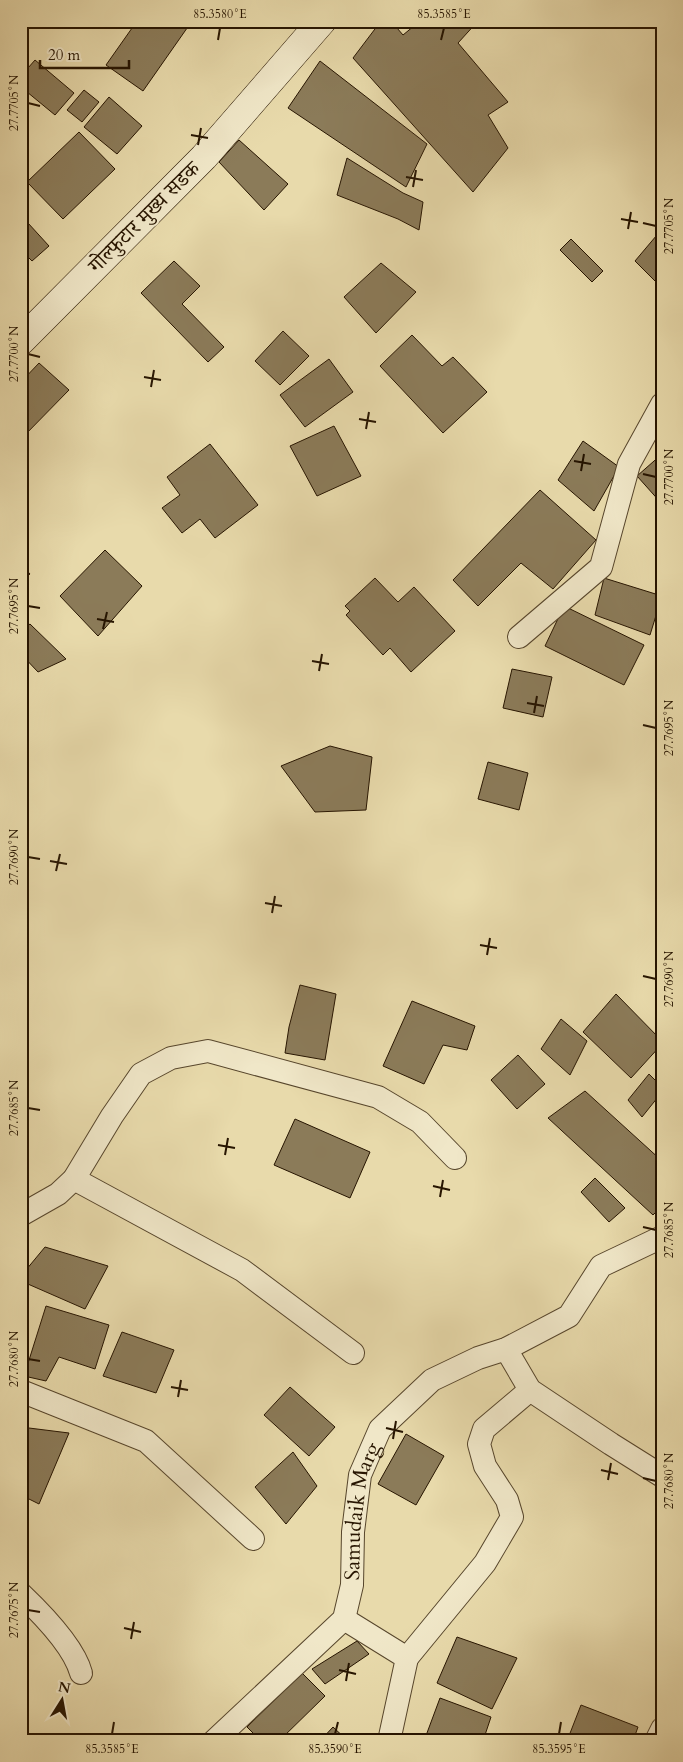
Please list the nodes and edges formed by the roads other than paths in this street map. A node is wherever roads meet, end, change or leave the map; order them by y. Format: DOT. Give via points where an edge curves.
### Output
graph roads {
  1 [pos="322,21"];
  2 [pos="21,341"];
  3 [pos="662,404"];
  4 [pos="519,637"];
  5 [pos="455,1158"];
  6 [pos="74,1179"];
  7 [pos="21,1215"];
  8 [pos="662,1237"];
  9 [pos="506,1349"];
  10 [pos="353,1353"];
  11 [pos="530,1390"];
  12 [pos="21,1391"];
  13 [pos="662,1476"];
  14 [pos="253,1539"];
  15 [pos="21,1594"];
  16 [pos="344,1619"];
  17 [pos="407,1658"];
  18 [pos="81,1673"];
  19 [pos="662,1729"];
  20 [pos="214,1741"];
  21 [pos="390,1741"];
  22 [pos="656,1741"];
  1 -- 2 [label="main road, गोल्फुटार मुख्य सडक" via="204,157"];
  3 -- 4 [label="street" via="629,464 601,567"];
  5 -- 6 [label="street" via="420,1122 378,1097 208,1051 171,1058 141,1074"];
  6 -- 7 [label="street" via="58,1194"];
  6 -- 10 [label="street" via="242,1270"];
  8 -- 9 [label="street, Samudaik Marg" via="601,1266 568,1316"];
  9 -- 11 [label="street"];
  9 -- 16 [label="street, Samudaik Marg" via="478,1358 432,1380 380,1429 360,1475 353,1532 352,1585"];
  11 -- 13 [label="street"];
  11 -- 17 [label="street" via="484,1429 479,1444 485,1466 507,1500 512,1517 485,1563"];
  12 -- 14 [label="street" via="146,1440"];
  15 -- 18 [label="street" via="78,1661"];
  16 -- 17 [label="street"];
  16 -- 20 [label="street"];
  17 -- 21 [label="street"];
  19 -- 22 [label="street"];
}
